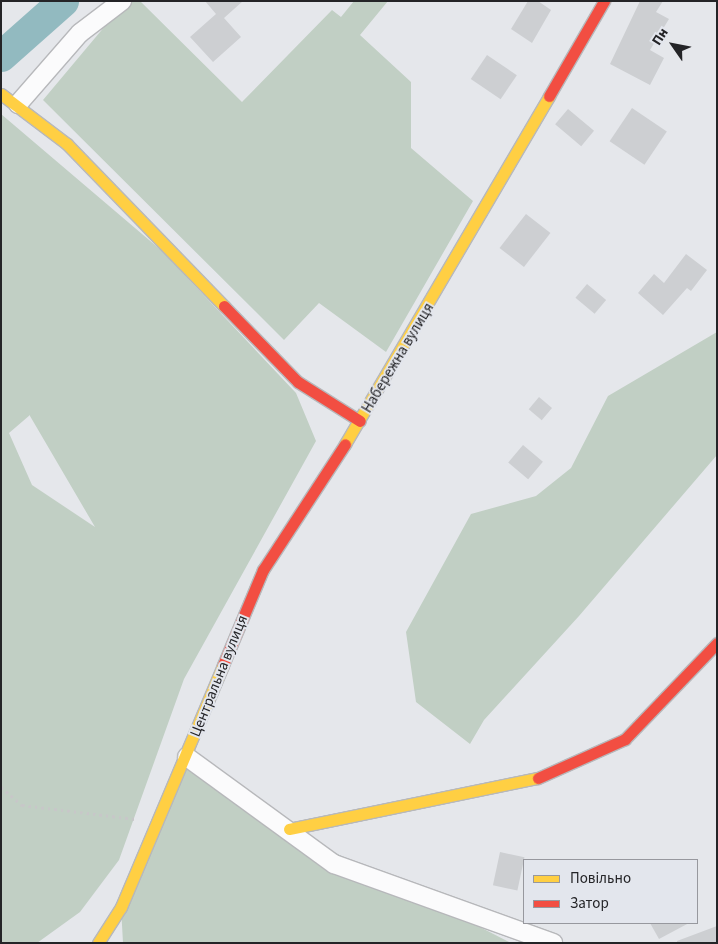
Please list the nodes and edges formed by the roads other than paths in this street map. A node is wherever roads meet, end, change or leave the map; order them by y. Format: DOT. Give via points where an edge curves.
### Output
graph roads {
  1 [pos="122,1"];
  2 [pos="604,1"];
  3 [pos="1,94"];
  4 [pos="18,104"];
  5 [pos="360,421"];
  6 [pos="717,643"];
  7 [pos="187,757"];
  8 [pos="289,829"];
  9 [pos="98,943"];
  10 [pos="553,943"];
  1 -- 4 [label="street" via="80,33"];
  2 -- 5 [label="street, Набережна вулиця"];
  3 -- 4 [label="street, Набережна вулиця"];
  4 -- 5 [label="street, Набережна вулиця" via="67,144 298,382"];
  5 -- 7 [label="street, Центральна вулиця" via="263,570"];
  6 -- 8 [label="street" via="675,690 624,739 534,780"];
  7 -- 8 [label="street"];
  7 -- 9 [label="street, Центральна вулиця" via="156,821 121,907"];
  8 -- 10 [label="street" via="334,864"];
}
